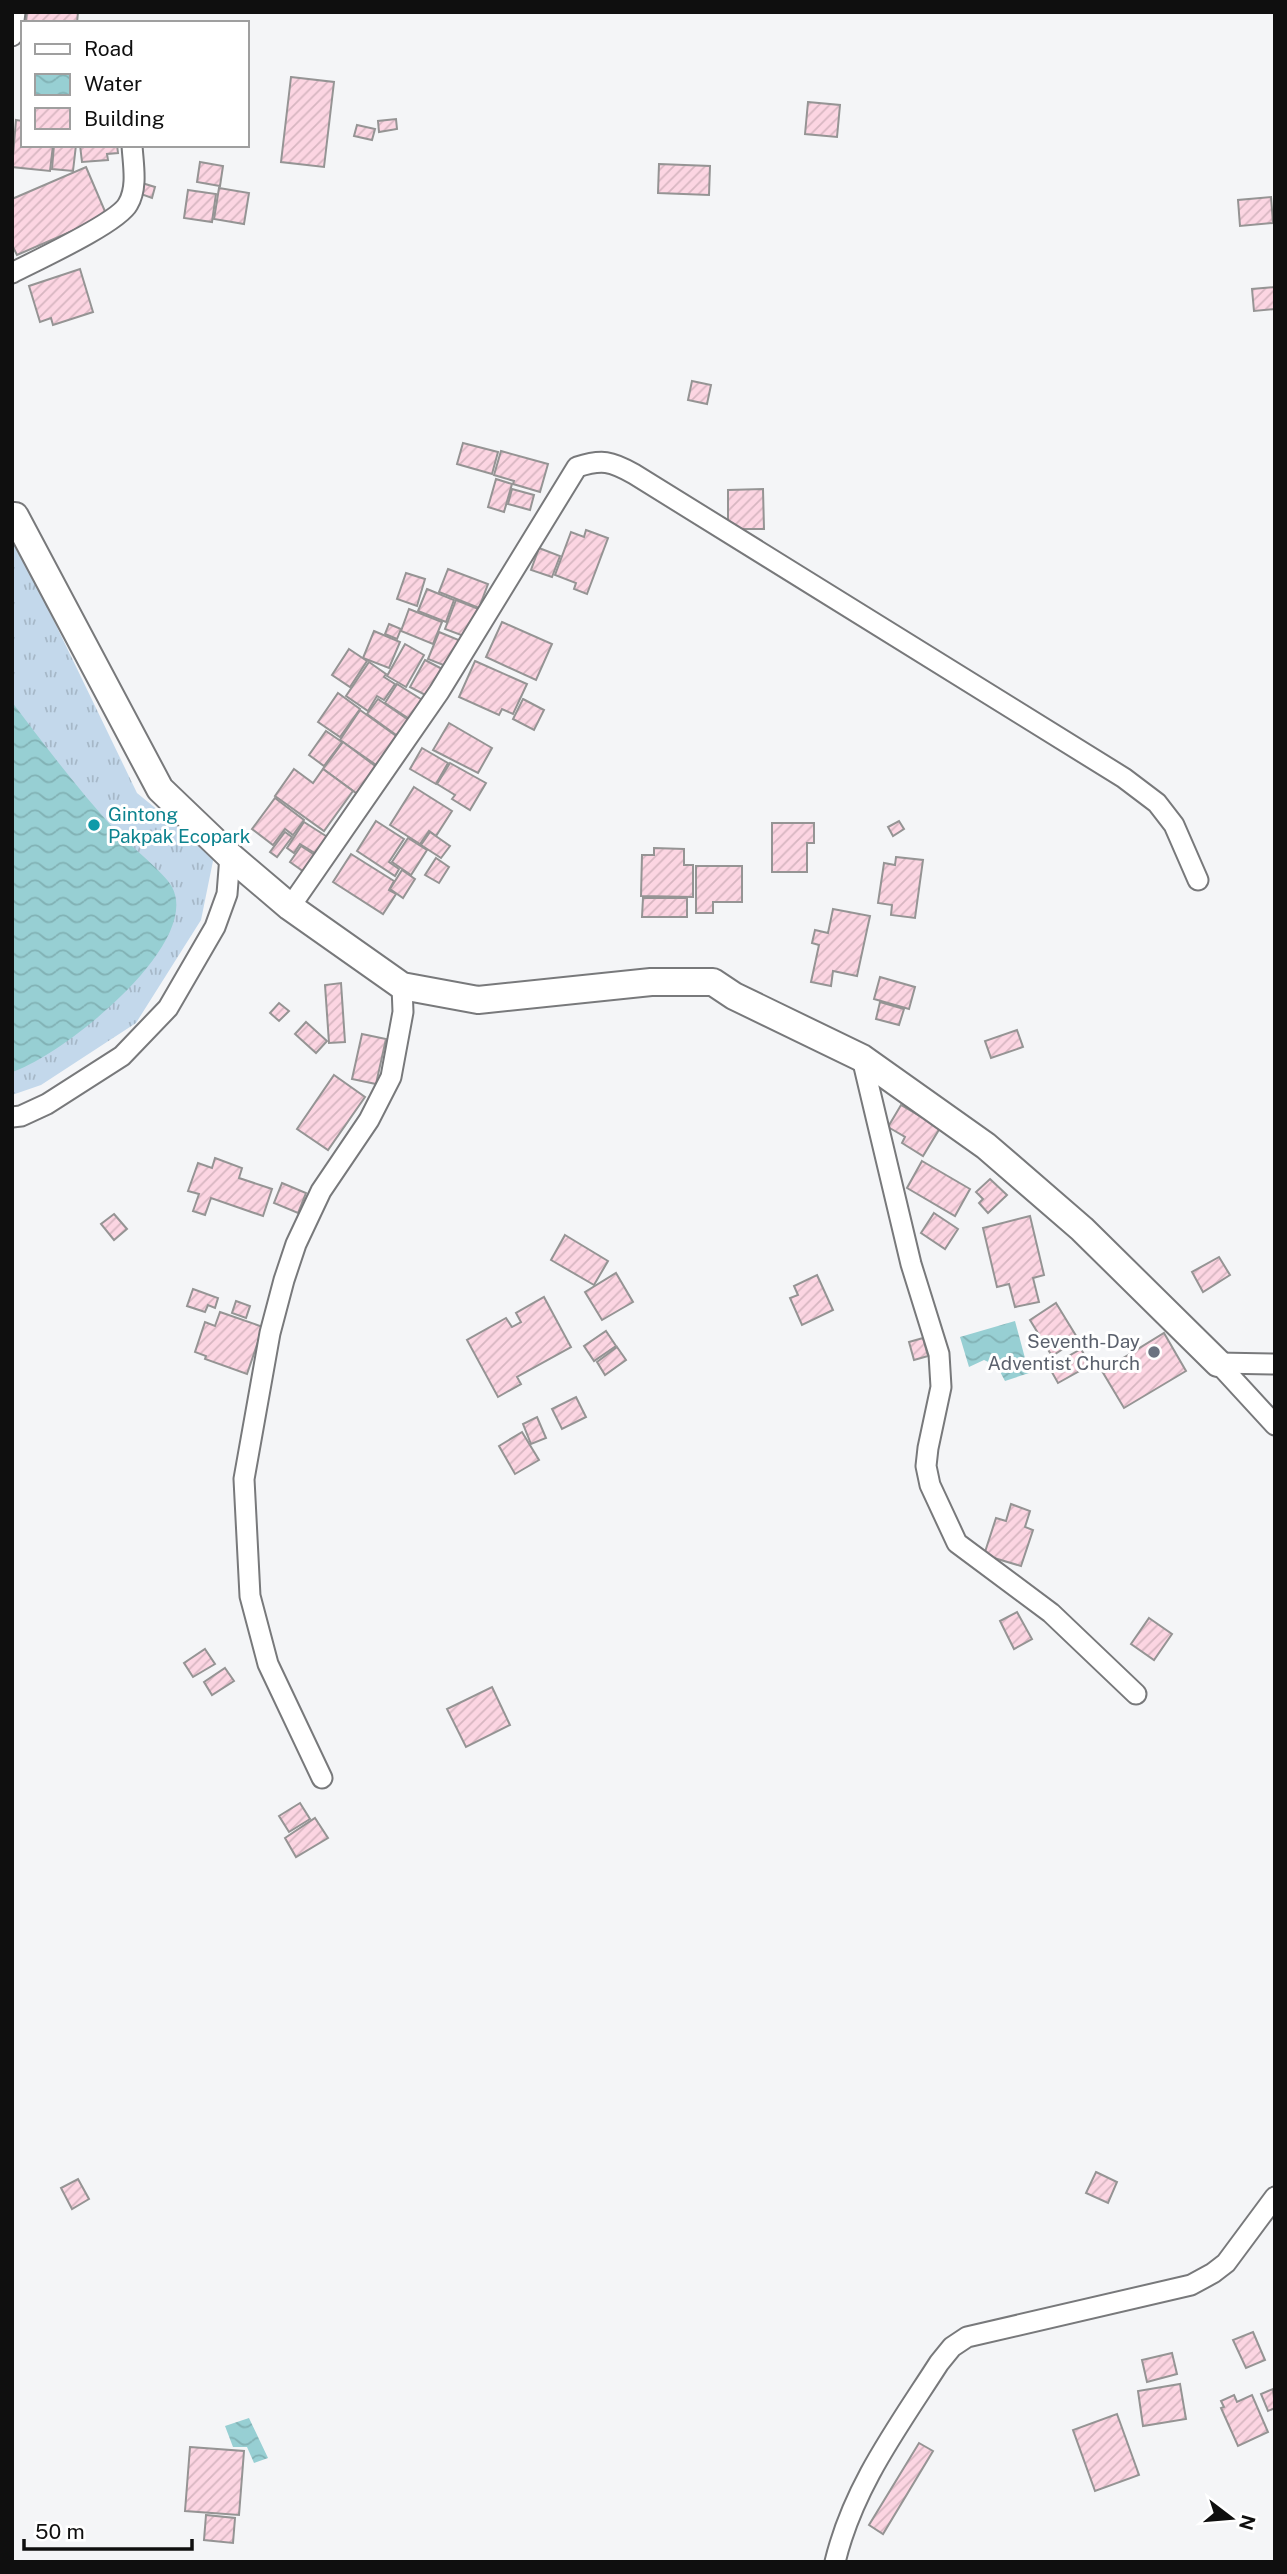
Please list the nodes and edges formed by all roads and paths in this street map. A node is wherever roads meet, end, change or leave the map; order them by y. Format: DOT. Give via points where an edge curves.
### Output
graph roads {
  1 [pos="15,12"];
  2 [pos="12,36"];
  3 [pos="132,147"];
  4 [pos="12,273"];
  5 [pos="13,512"];
  6 [pos="230,856"];
  7 [pos="1198,880"];
  8 [pos="290,907"];
  9 [pos="402,986"];
  10 [pos="862,1058"];
  11 [pos="12,1117"];
  12 [pos="1218,1363"];
  13 [pos="1275,1364"];
  14 [pos="1275,1424"];
  15 [pos="1136,1694"];
  16 [pos="322,1778"];
  17 [pos="1275,2197"];
  18 [pos="835,2562"];
  1 -- 2 [label="street"];
  3 -- 4 [label="street" via="134,189 128,206"];
  5 -- 6 [label="street" via="160,789"];
  6 -- 8 [label="street"];
  6 -- 11 [label="street" via="227,894 215,927 168,1008 122,1056 47,1104"];
  7 -- 8 [label="street" via="1174,825 1157,803 1125,778 634,474 615,463 597,460 577,467 439,692"];
  8 -- 9 [label="street"];
  9 -- 10 [label="street" via="478,999 651,982 713,982"];
  9 -- 16 [label="street" via="403,1013 391,1077 369,1120 321,1191 284,1280 244,1479 250,1596 268,1664"];
  10 -- 12 [label="street" via="986,1146 1082,1229"];
  10 -- 15 [label="street" via="911,1264 939,1354 941,1387 926,1466 935,1498 957,1543 1051,1612"];
  12 -- 13 [label="street"];
  12 -- 14 [label="street"];
  17 -- 18 [label="street" via="1226,2263 1191,2285 967,2337 952,2347 867,2475"];
}
